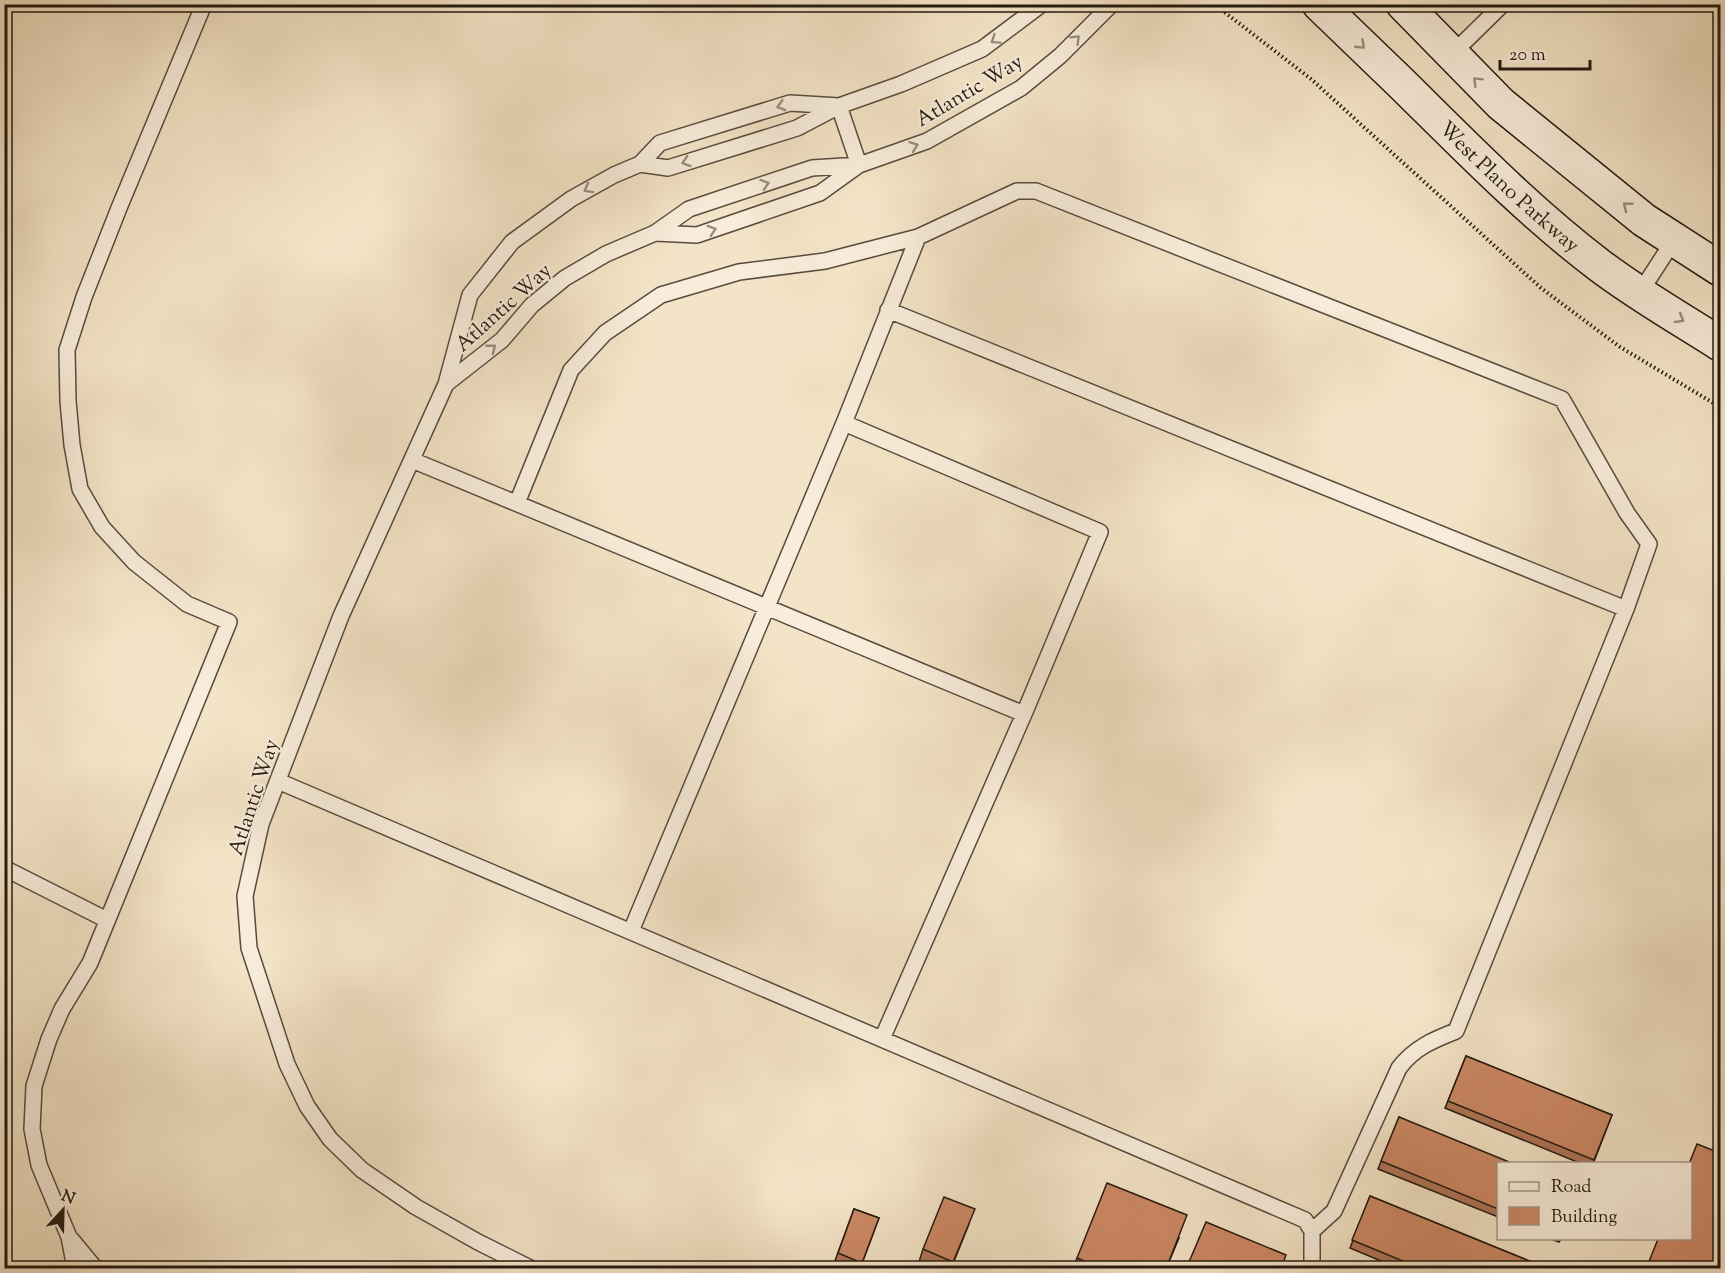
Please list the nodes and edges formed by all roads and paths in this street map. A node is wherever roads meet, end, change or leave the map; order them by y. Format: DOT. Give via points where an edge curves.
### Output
graph roads {
  1 [pos="204,4"];
  2 [pos="1042,4"];
  3 [pos="1112,4"];
  4 [pos="1214,4"];
  5 [pos="1319,4"];
  6 [pos="1403,4"];
  7 [pos="1503,4"];
  8 [pos="1451,55"];
  9 [pos="839,105"];
  10 [pos="640,164"];
  11 [pos="859,165"];
  12 [pos="655,233"];
  13 [pos="918,237"];
  14 [pos="1674,240"];
  15 [pos="1720,269"];
  16 [pos="1639,294"];
  17 [pos="888,310"];
  18 [pos="1720,344"];
  19 [pos="446,384"];
  20 [pos="1720,407"];
  21 [pos="844,423"];
  22 [pos="412,460"];
  23 [pos="517,503"];
  24 [pos="767,607"];
  25 [pos="1626,609"];
  26 [pos="1024,714"];
  27 [pos="278,781"];
  28 [pos="4,868"];
  29 [pos="107,920"];
  30 [pos="631,931"];
  31 [pos="882,1039"];
  32 [pos="1312,1231"];
  33 [pos="69,1237"];
  34 [pos="75,1269"];
  35 [pos="95,1269"];
  36 [pos="530,1269"];
  37 [pos="1312,1269"];
  1 -- 29 [label="lane" via="119,208 67,350 72,445 81,489 102,527 134,562 187,604 229,622"];
  2 -- 9 [label="lane, Atlantic Way, one-way" via="982,50"];
  11 -- 3 [label="lane, Atlantic Way, one-way" via="927,141 1020,88 1060,56"];
  4 -- 20 [label="path" via="1311,79 1541,288 1620,347"];
  5 -- 16 [label="main road, West Plano Parkway, one-way" via="1534,212"];
  6 -- 8 [label="main road"];
  7 -- 8 [label="lane"];
  14 -- 8 [label="main road, one-way" via="1501,104"];
  9 -- 10 [label="lane, Atlantic Way, one-way" via="797,128 668,168"];
  9 -- 10 [label="lane, Atlantic Way, one-way" via="790,103 660,143"];
  9 -- 11 [label="lane"];
  10 -- 19 [label="lane, Atlantic Way, one-way" via="571,199 512,242 470,296"];
  12 -- 11 [label="lane, Atlantic Way, one-way" via="689,209 812,168"];
  12 -- 11 [label="lane, Atlantic Way, one-way" via="697,235 820,193"];
  19 -- 12 [label="lane, Atlantic Way, one-way" via="502,340 532,305 565,278 606,254"];
  13 -- 17 [label="lane"];
  13 -- 23 [label="lane" via="825,261 740,272 661,295 605,333 572,370"];
  13 -- 25 [label="lane" via="1017,191 1036,191 1562,399 1649,544"];
  14 -- 15 [label="main road"];
  14 -- 16 [label="lane"];
  16 -- 18 [label="main road, West Plano Parkway, one-way"];
  17 -- 21 [label="lane"];
  17 -- 25 [label="lane"];
  19 -- 22 [label="lane, Atlantic Way"];
  21 -- 24 [label="lane"];
  21 -- 26 [label="lane" via="1100,532"];
  22 -- 23 [label="lane"];
  22 -- 27 [label="lane, Atlantic Way" via="341,616"];
  23 -- 24 [label="lane"];
  24 -- 26 [label="lane"];
  24 -- 30 [label="lane"];
  25 -- 32 [label="lane" via="1456,1031 1426,1043 1399,1068 1334,1211"];
  26 -- 31 [label="lane"];
  27 -- 30 [label="lane"];
  27 -- 36 [label="lane, Atlantic Way" via="261,824 245,896 249,948 287,1064 307,1106 330,1139 362,1170 416,1207"];
  28 -- 29 [label="lane"];
  29 -- 33 [label="lane" via="90,963 53,1029 34,1086 32,1129 39,1166"];
  30 -- 31 [label="lane"];
  31 -- 32 [label="lane" via="1305,1220"];
  32 -- 37 [label="lane"];
  33 -- 34 [label="lane"];
  33 -- 35 [label="lane"];
}
